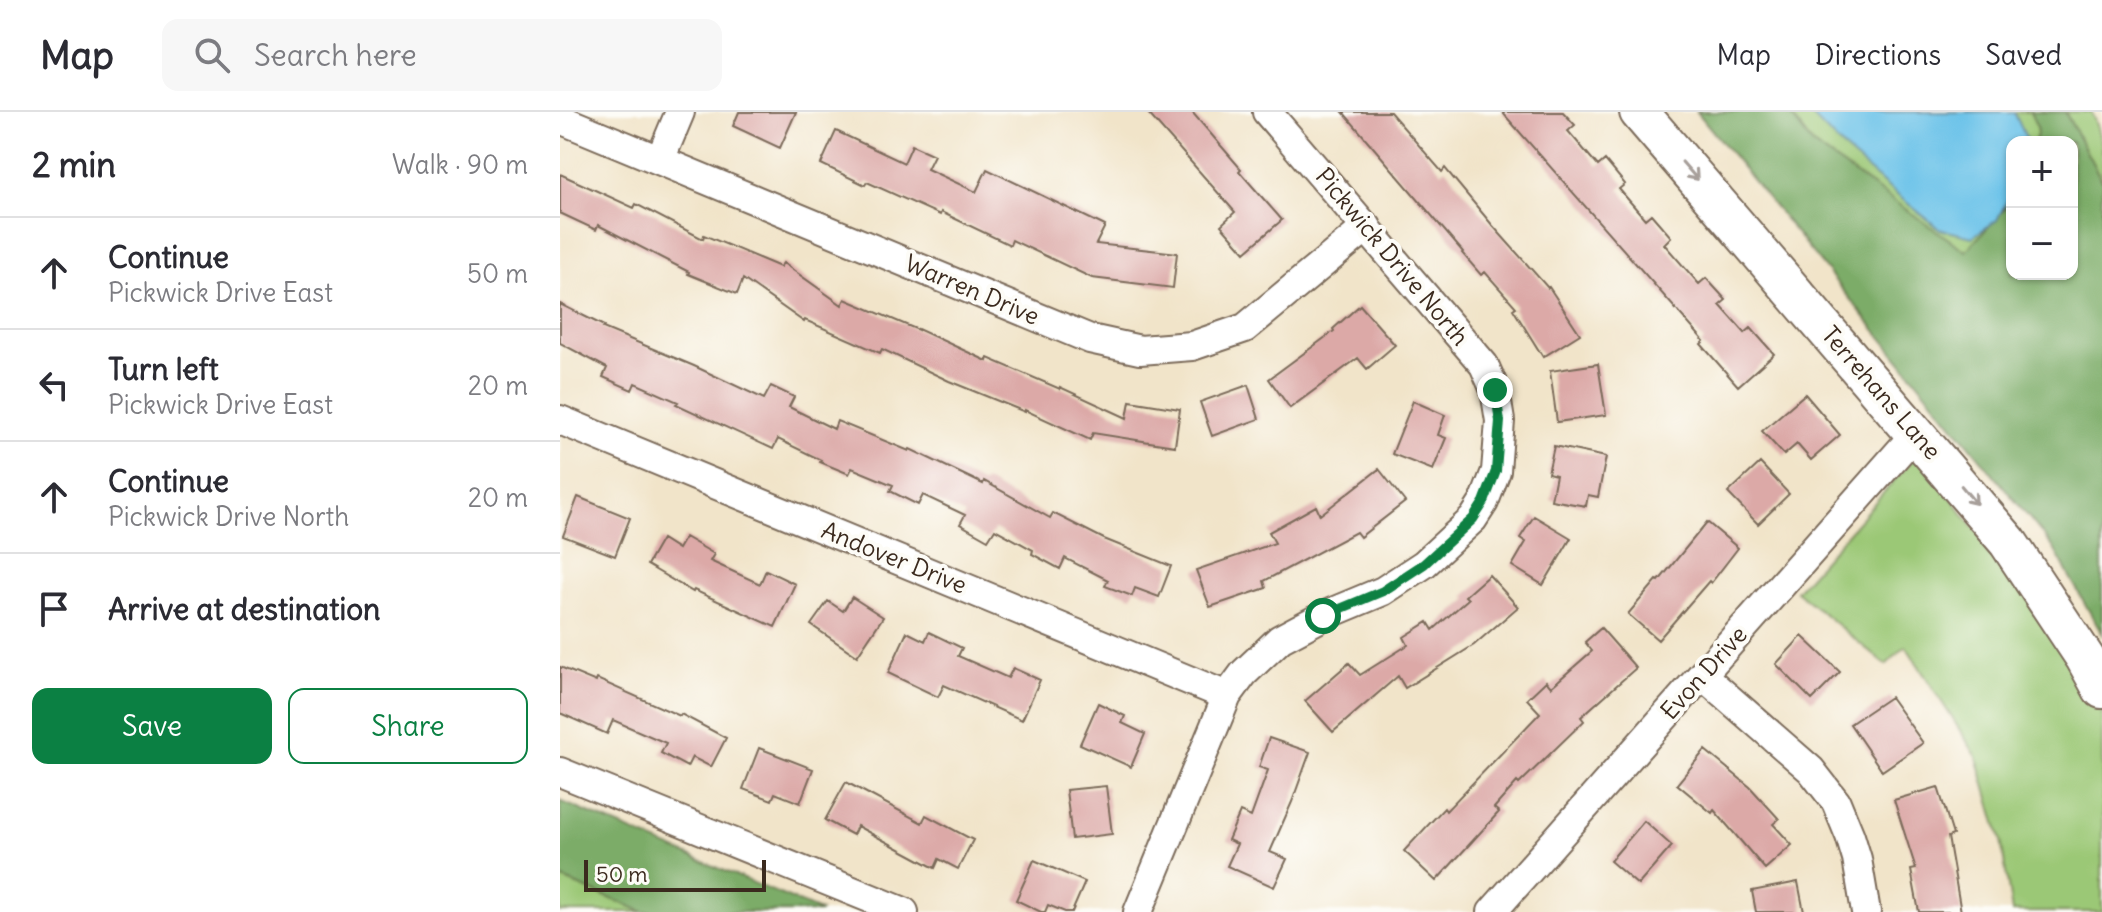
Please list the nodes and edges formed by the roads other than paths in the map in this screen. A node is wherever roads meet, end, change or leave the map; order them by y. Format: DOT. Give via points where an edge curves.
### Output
graph roads {
  1 [pos="680,112"];
  2 [pos="1267,112"];
  3 [pos="1639,112"];
  4 [pos="560,119"];
  5 [pos="660,160"];
  6 [pos="1367,227"];
  7 [pos="560,420"];
  8 [pos="1916,433"];
  9 [pos="1702,675"];
  10 [pos="2102,689"];
  11 [pos="1227,696"];
  12 [pos="560,772"];
  13 [pos="904,912"];
  14 [pos="1138,912"];
  15 [pos="1492,912"];
  16 [pos="1866,912"];
  1 -- 5 [label="street"];
  2 -- 6 [label="street, Pickwick Drive North"];
  3 -- 8 [label="main road, Terrehans Lane, one-way"];
  4 -- 5 [label="street, Warren Drive"];
  5 -- 6 [label="street, Warren Drive" via="1090,339 1140,350 1192,346 1245,328"];
  6 -- 11 [label="street, Pickwick Drive North" via="1484,365 1500,421 1496,471 1473,519 1424,564 1383,591 1280,639"];
  7 -- 11 [label="street, Andover Drive"];
  8 -- 9 [label="street, Evon Drive"];
  8 -- 10 [label="main road, Terrehans Lane, one-way" via="2008,542"];
  9 -- 15 [label="street, Evon Drive"];
  9 -- 16 [label="street" via="1811,770 1836,802 1857,859"];
  11 -- 14 [label="street, Pickwick Drive North"];
  12 -- 13 [label="street"];
}
